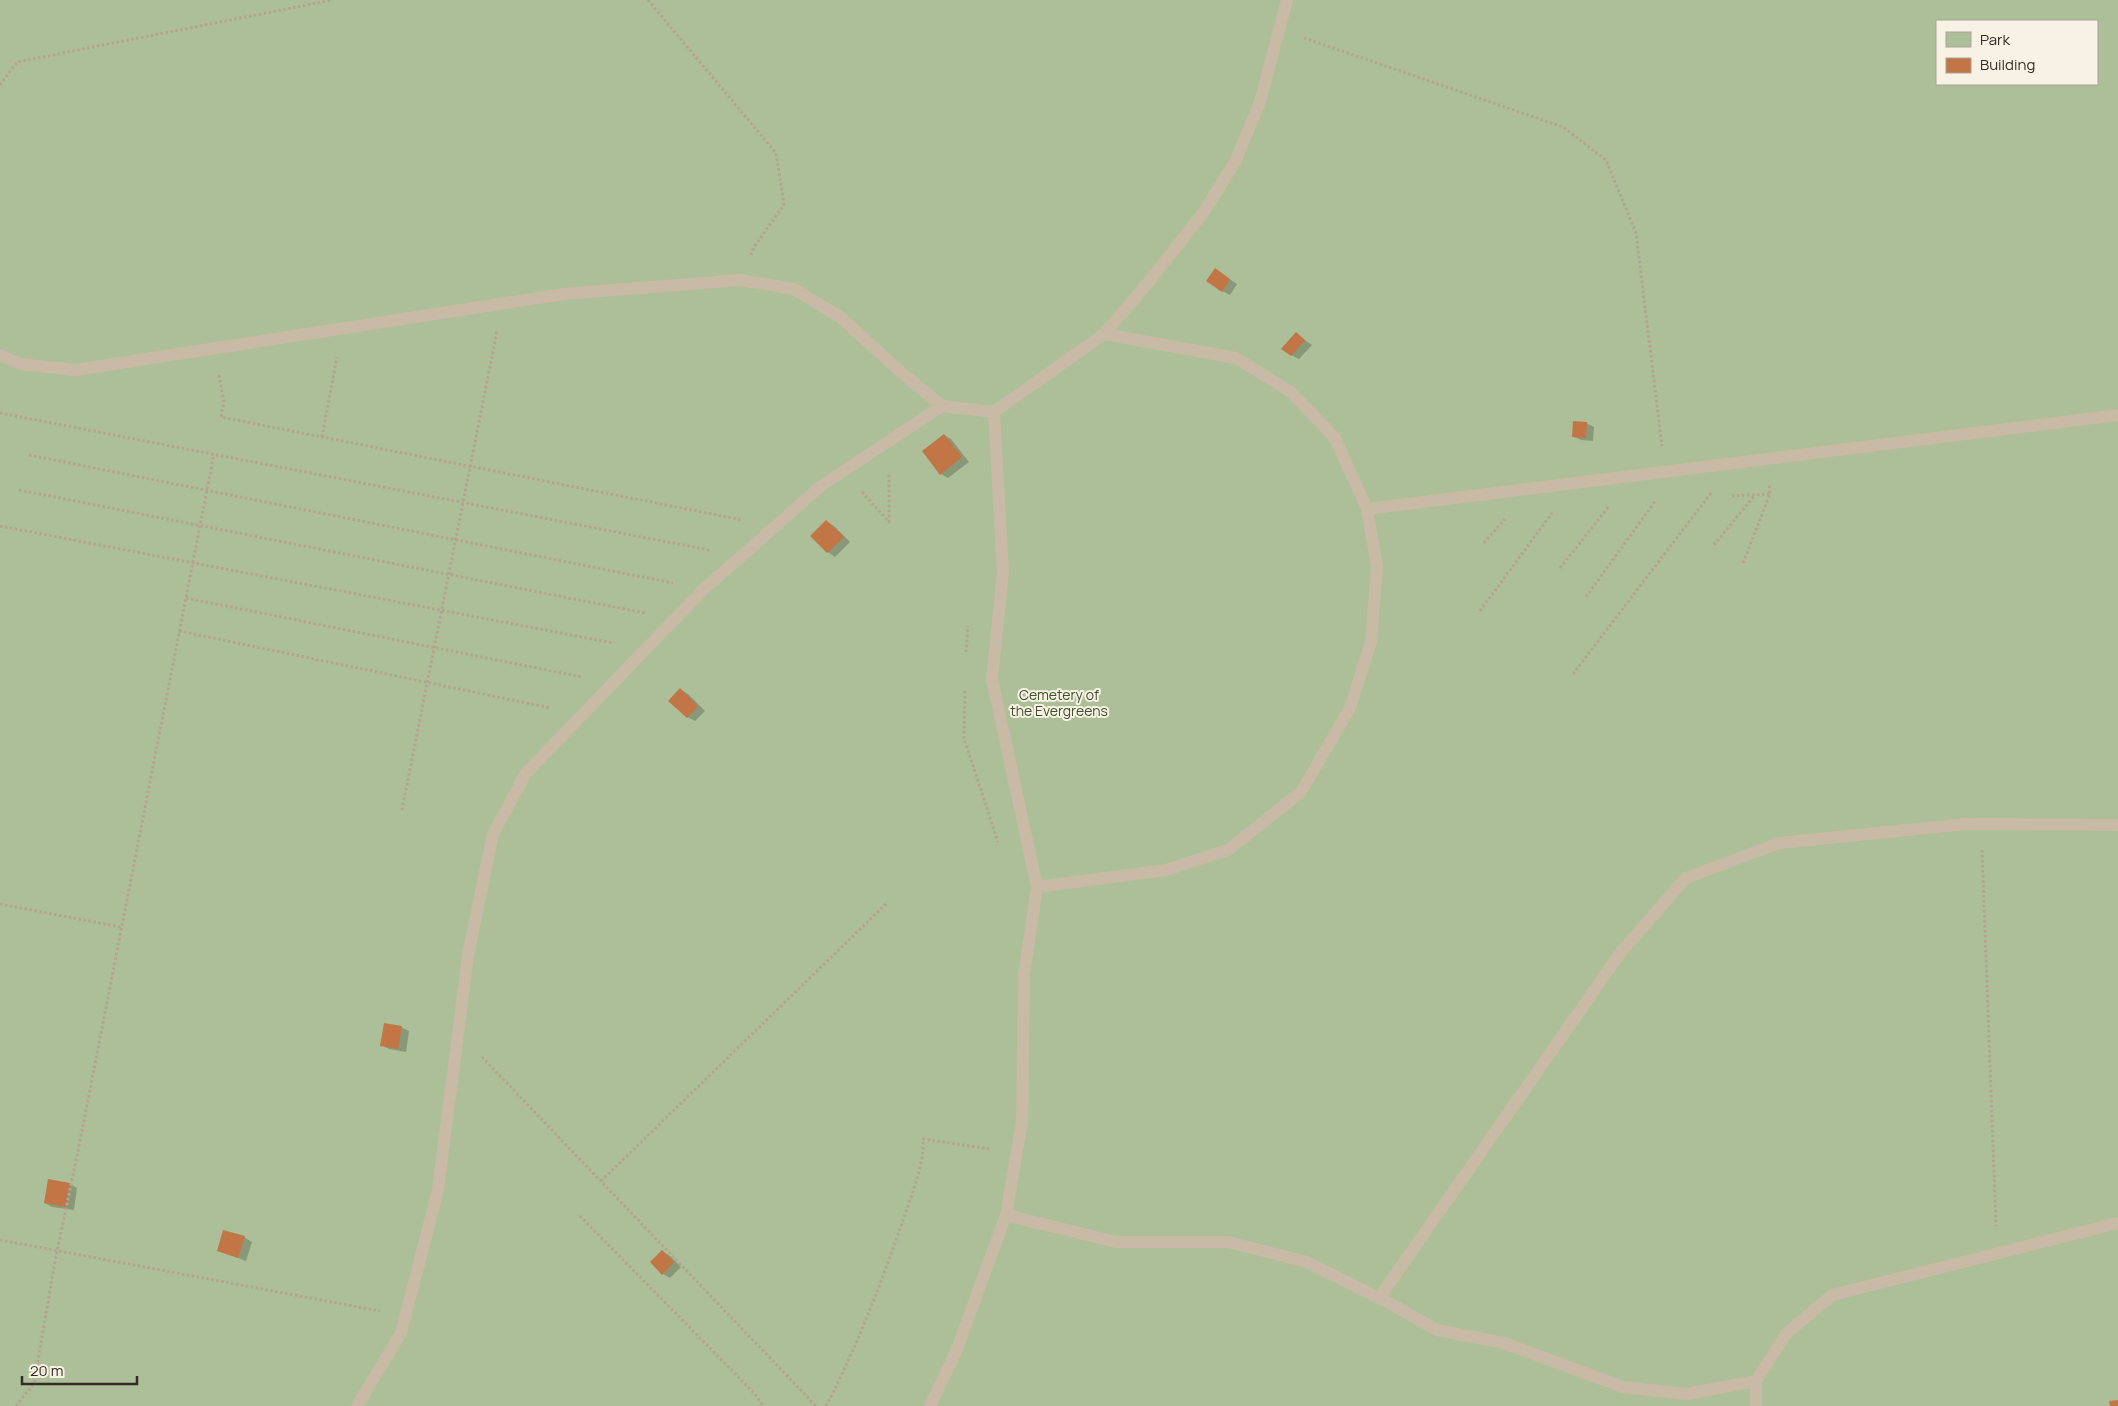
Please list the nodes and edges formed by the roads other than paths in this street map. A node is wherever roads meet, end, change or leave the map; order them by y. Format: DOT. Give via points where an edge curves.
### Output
graph roads {
  1 [pos="1287,0"];
  2 [pos="1104,334"];
  3 [pos="0,355"];
  4 [pos="942,406"];
  5 [pos="994,412"];
  6 [pos="2118,415"];
  7 [pos="1368,509"];
  8 [pos="2118,825"];
  9 [pos="1037,887"];
  10 [pos="1006,1215"];
  11 [pos="2118,1223"];
  12 [pos="1379,1298"];
  13 [pos="1756,1381"];
  14 [pos="357,1406"];
  15 [pos="930,1406"];
  16 [pos="1756,1406"];
  1 -- 2 [label="lane" via="1260,102 1235,162 1203,213"];
  2 -- 5 [label="lane"];
  2 -- 7 [label="lane" via="1236,358 1291,392 1335,438"];
  3 -- 4 [label="lane" via="20,364 75,370 564,294 740,280 794,290 840,317"];
  4 -- 5 [label="lane"];
  4 -- 14 [label="lane" via="821,486 740,556 526,773 493,834 468,956 438,1190 401,1333"];
  5 -- 9 [label="lane" via="1003,572 992,679"];
  6 -- 7 [label="lane"];
  7 -- 9 [label="lane" via="1377,566 1371,642 1350,708 1301,792 1228,850 1166,870"];
  8 -- 12 [label="lane" via="1982,824 1779,843 1686,878 1620,952"];
  9 -- 10 [label="lane" via="1024,975 1022,1122"];
  10 -- 12 [label="lane" via="1116,1242 1228,1242 1306,1262"];
  10 -- 15 [label="lane" via="955,1354"];
  11 -- 13 [label="lane" via="1832,1295 1786,1334"];
  12 -- 13 [label="lane" via="1437,1330 1504,1343 1623,1387 1686,1394"];
  13 -- 16 [label="lane"];
}
